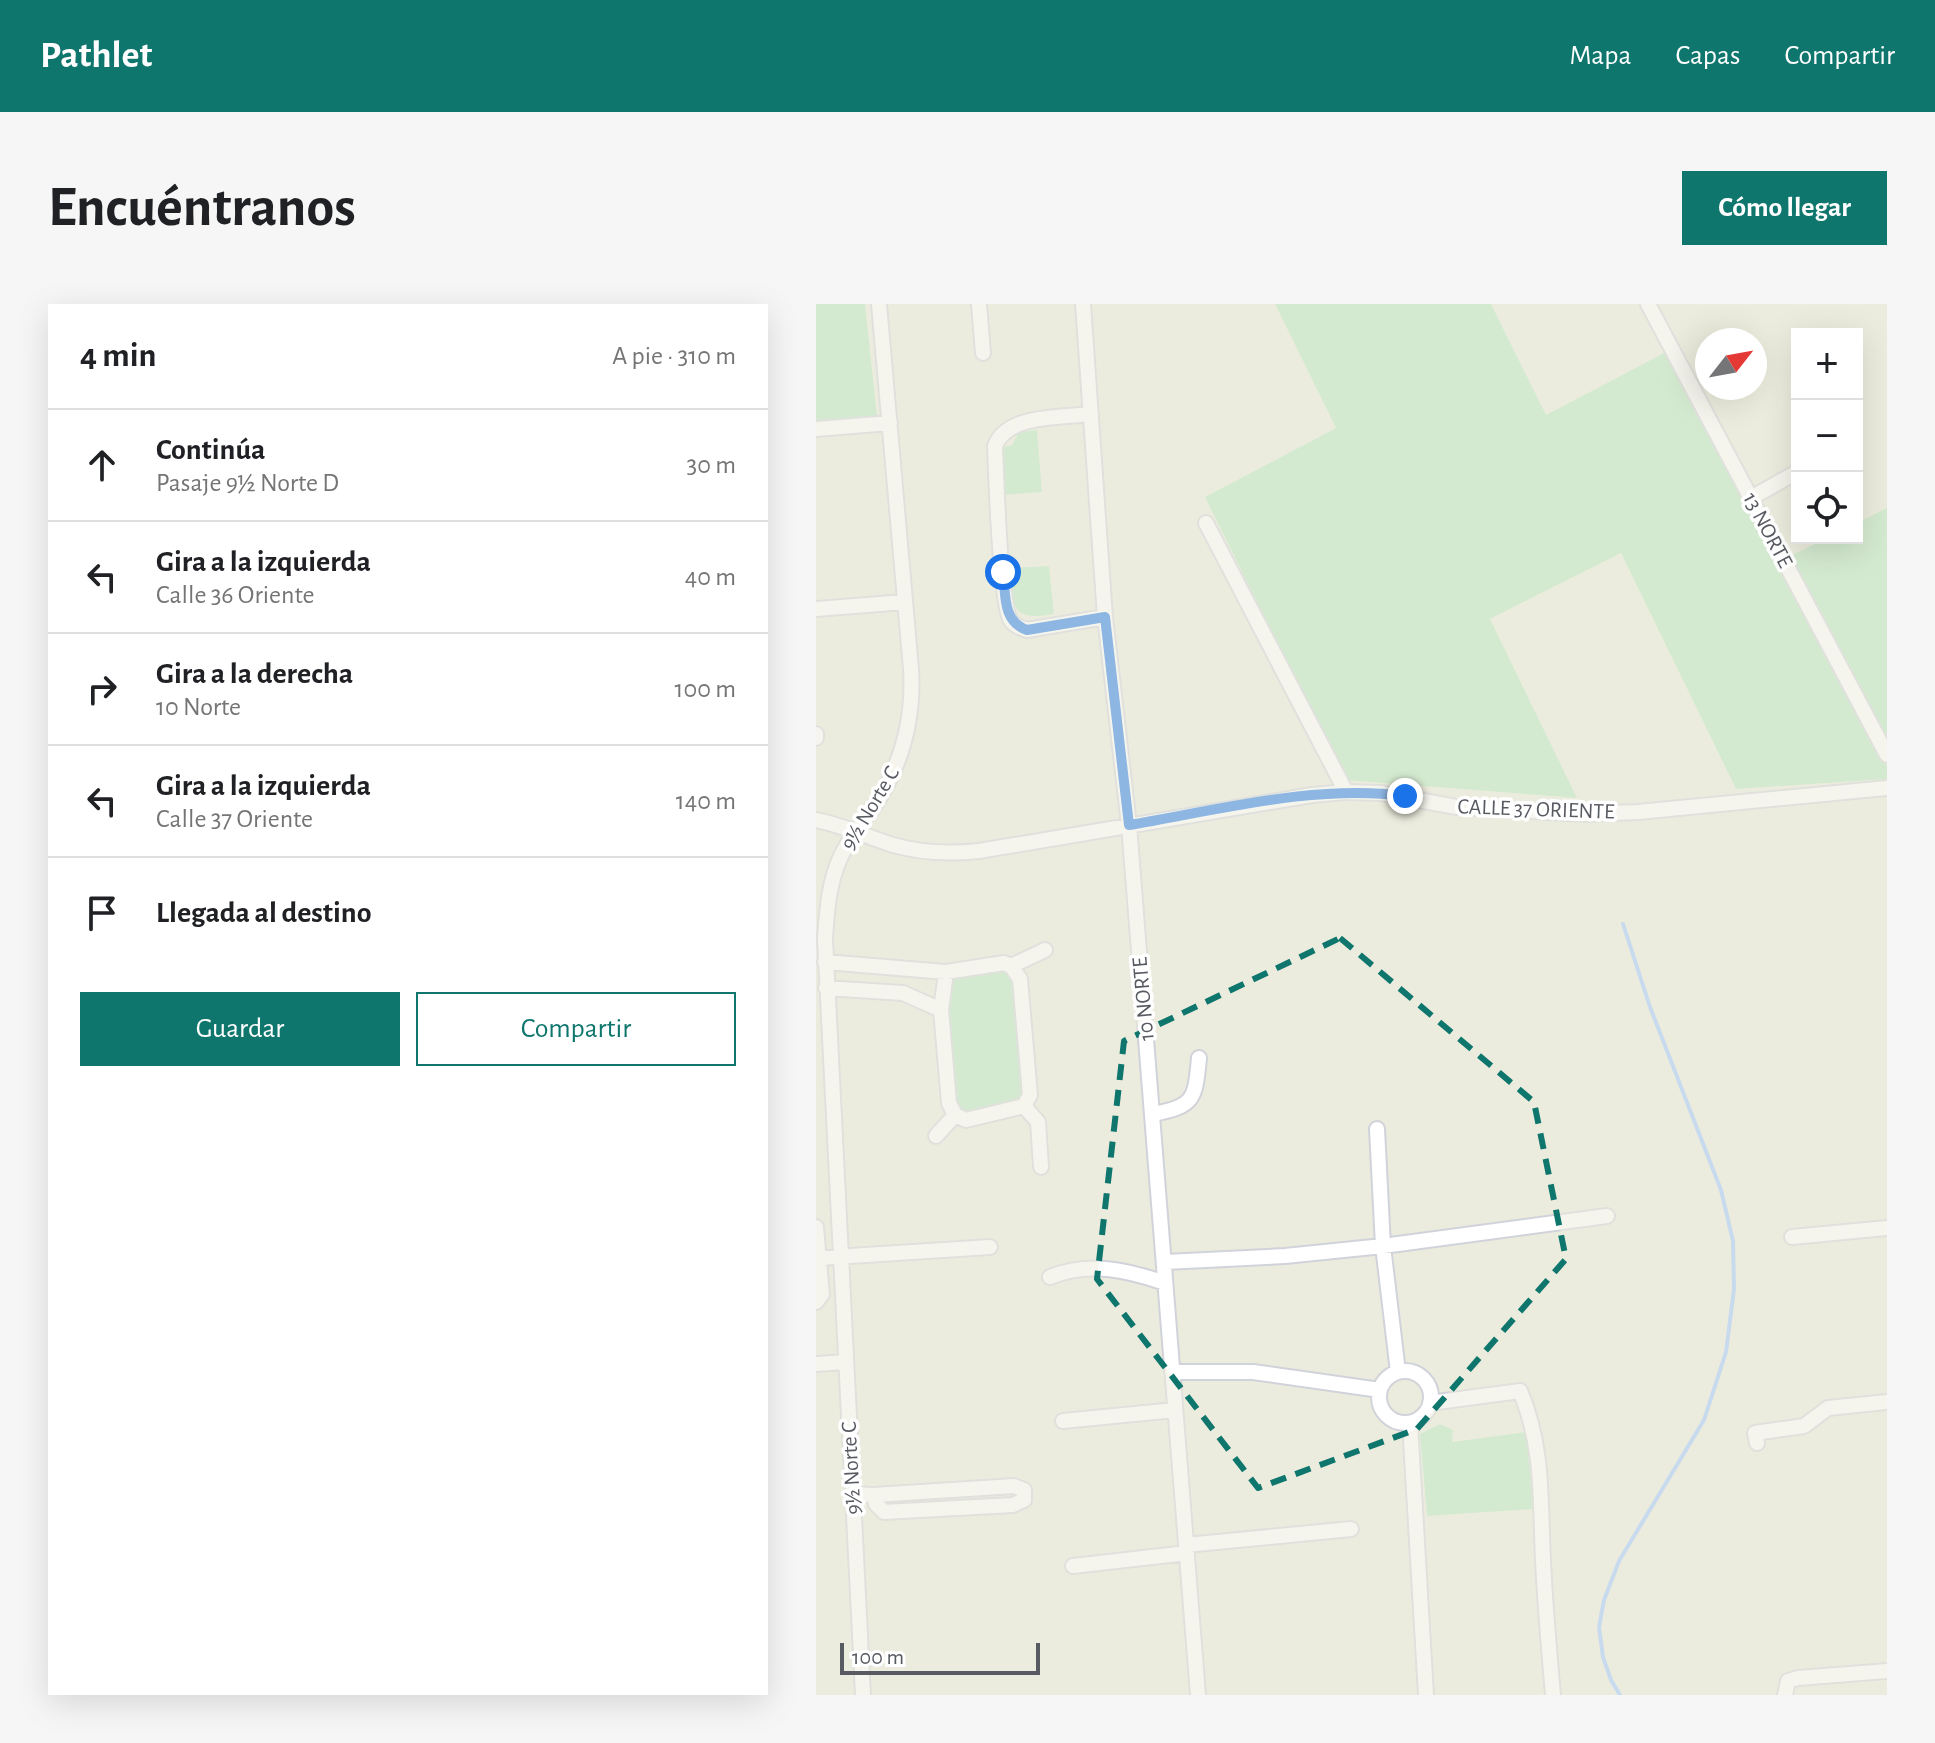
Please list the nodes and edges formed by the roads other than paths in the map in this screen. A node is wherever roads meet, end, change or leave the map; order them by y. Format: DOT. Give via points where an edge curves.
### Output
graph roads {
  1 [pos="879,304"];
  2 [pos="979,304"];
  3 [pos="1083,304"];
  4 [pos="1648,304"];
  5 [pos="983,353"];
  6 [pos="1091,414"];
  7 [pos="890,423"];
  8 [pos="816,429"];
  9 [pos="1791,475"];
  10 [pos="1751,498"];
  11 [pos="1206,523"];
  12 [pos="905,602"];
  13 [pos="816,609"];
  14 [pos="1105,617"];
  15 [pos="1887,755"];
  16 [pos="1887,788"];
  17 [pos="1346,792"];
  18 [pos="816,820"];
  19 [pos="1129,825"];
  20 [pos="857,830"];
  21 [pos="820,939"];
  22 [pos="1045,950"];
  23 [pos="825,962"];
  24 [pos="1011,966"];
  25 [pos="946,972"];
  26 [pos="826,988"];
  27 [pos="941,1010"];
  28 [pos="1199,1058"];
  29 [pos="1024,1106"];
  30 [pos="1153,1114"];
  31 [pos="955,1115"];
  32 [pos="1377,1129"];
  33 [pos="936,1136"];
  34 [pos="1041,1167"];
  35 [pos="1607,1216"];
  36 [pos="816,1227"];
  37 [pos="1887,1228"];
  38 [pos="1792,1237"];
  39 [pos="1383,1246"];
  40 [pos="990,1247"];
  41 [pos="840,1256"];
  42 [pos="819,1258"];
  43 [pos="1165,1262"];
  44 [pos="1050,1277"];
  45 [pos="1165,1283"];
  46 [pos="816,1302"];
  47 [pos="846,1362"];
  48 [pos="816,1364"];
  49 [pos="1172,1372"];
  50 [pos="1398,1372"];
  51 [pos="1380,1390"];
  52 [pos="1887,1402"];
  53 [pos="1430,1403"];
  54 [pos="1175,1410"];
  55 [pos="1063,1421"];
  56 [pos="1410,1423"];
  57 [pos="1757,1443"];
  58 [pos="984,1488"];
  59 [pos="950,1490"];
  60 [pos="913,1492"];
  61 [pos="852,1494"];
  62 [pos="874,1495"];
  63 [pos="986,1506"];
  64 [pos="951,1508"];
  65 [pos="915,1510"];
  66 [pos="1351,1529"];
  67 [pos="1186,1549"];
  68 [pos="1073,1566"];
  69 [pos="1887,1671"];
  70 [pos="863,1695"];
  71 [pos="1198,1695"];
  72 [pos="1426,1695"];
  73 [pos="1553,1695"];
  74 [pos="1785,1695"];
  1 -- 7 [label="street, 9½ Norte C"];
  2 -- 5 [label="street"];
  3 -- 6 [label="street, 10 NORTE"];
  4 -- 10 [label="street, 13 NORTE"];
  6 -- 14 [label="street, 10 NORTE"];
  6 -- 14 [label="street" via="1015,425 999,436 995,446 1003,572 1008,614 1027,630"];
  7 -- 8 [label="street"];
  7 -- 12 [label="street, 9½ Norte C"];
  9 -- 10 [label="street"];
  10 -- 15 [label="street, 13 NORTE"];
  11 -- 17 [label="street"];
  12 -- 13 [label="street"];
  12 -- 20 [label="street, 9½ Norte C" via="912,687 909,724 893,775"];
  14 -- 19 [label="street, 10 NORTE"];
  16 -- 17 [label="street, CALLE 37 ORIENTE" via="1586,814 1456,807 1405,796"];
  17 -- 19 [label="street, CALLE 37 ORIENTE"];
  18 -- 20 [label="street, CALLE 37 ORIENTE"];
  19 -- 20 [label="street, CALLE 37 ORIENTE" via="946,853 893,845"];
  19 -- 30 [label="street, 10 NORTE"];
  20 -- 21 [label="street, 9½ Norte C" via="841,854"];
  21 -- 23 [label="street, 9½ Norte C"];
  22 -- 24 [label="street"];
  23 -- 25 [label="street"];
  23 -- 26 [label="street, 9½ Norte C"];
  24 -- 25 [label="street"];
  24 -- 29 [label="street" via="1020,979 1030,1095"];
  25 -- 27 [label="street"];
  26 -- 27 [label="street" via="903,993"];
  26 -- 41 [label="street, 9½ Norte C"];
  27 -- 31 [label="street" via="949,1103"];
  28 -- 30 [label="street" via="1196,1094 1183,1107"];
  29 -- 31 [label="street" via="966,1120"];
  29 -- 34 [label="street" via="1038,1122"];
  30 -- 43 [label="street, 10 NORTE"];
  31 -- 33 [label="street"];
  32 -- 39 [label="street"];
  35 -- 39 [label="street"];
  36 -- 42 [label="street"];
  37 -- 38 [label="street"];
  39 -- 43 [label="street"];
  39 -- 50 [label="street"];
  40 -- 41 [label="street"];
  41 -- 42 [label="street"];
  41 -- 47 [label="street, 9½ Norte C"];
  42 -- 46 [label="street" via="822,1294"];
  43 -- 45 [label="street, 10 NORTE"];
  44 -- 45 [label="street" via="1079,1268 1118,1269"];
  45 -- 49 [label="street, 10 NORTE"];
  47 -- 48 [label="street"];
  47 -- 61 [label="street, 9½ Norte C"];
  49 -- 51 [label="street" via="1253,1372"];
  49 -- 54 [label="street, 10 NORTE"];
  50 -- 51 [label="street"];
  50 -- 53 [label="street" via="1423,1379"];
  51 -- 56 [label="street" via="1383,1410"];
  52 -- 57 [label="street" via="1828,1408 1804,1426 1755,1433"];
  53 -- 56 [label="street" via="1423,1416"];
  53 -- 73 [label="street" via="1520,1391 1532,1418 1543,1498"];
  54 -- 55 [label="street"];
  54 -- 67 [label="street, 10 NORTE"];
  56 -- 72 [label="street"];
  58 -- 59 [label="street"];
  58 -- 63 [label="street"];
  58 -- 63 [label="street" via="1024,1490 1024,1500 1018,1503"];
  59 -- 60 [label="street"];
  59 -- 64 [label="street"];
  60 -- 62 [label="street"];
  60 -- 65 [label="street"];
  61 -- 62 [label="street"];
  61 -- 70 [label="street, 9½ Norte C"];
  62 -- 65 [label="street" via="884,1512"];
  63 -- 64 [label="street"];
  64 -- 65 [label="street"];
  66 -- 67 [label="street"];
  67 -- 68 [label="street"];
  67 -- 71 [label="street, 10 NORTE"];
  69 -- 74 [label="street" via="1798,1678 1788,1681"];
}
